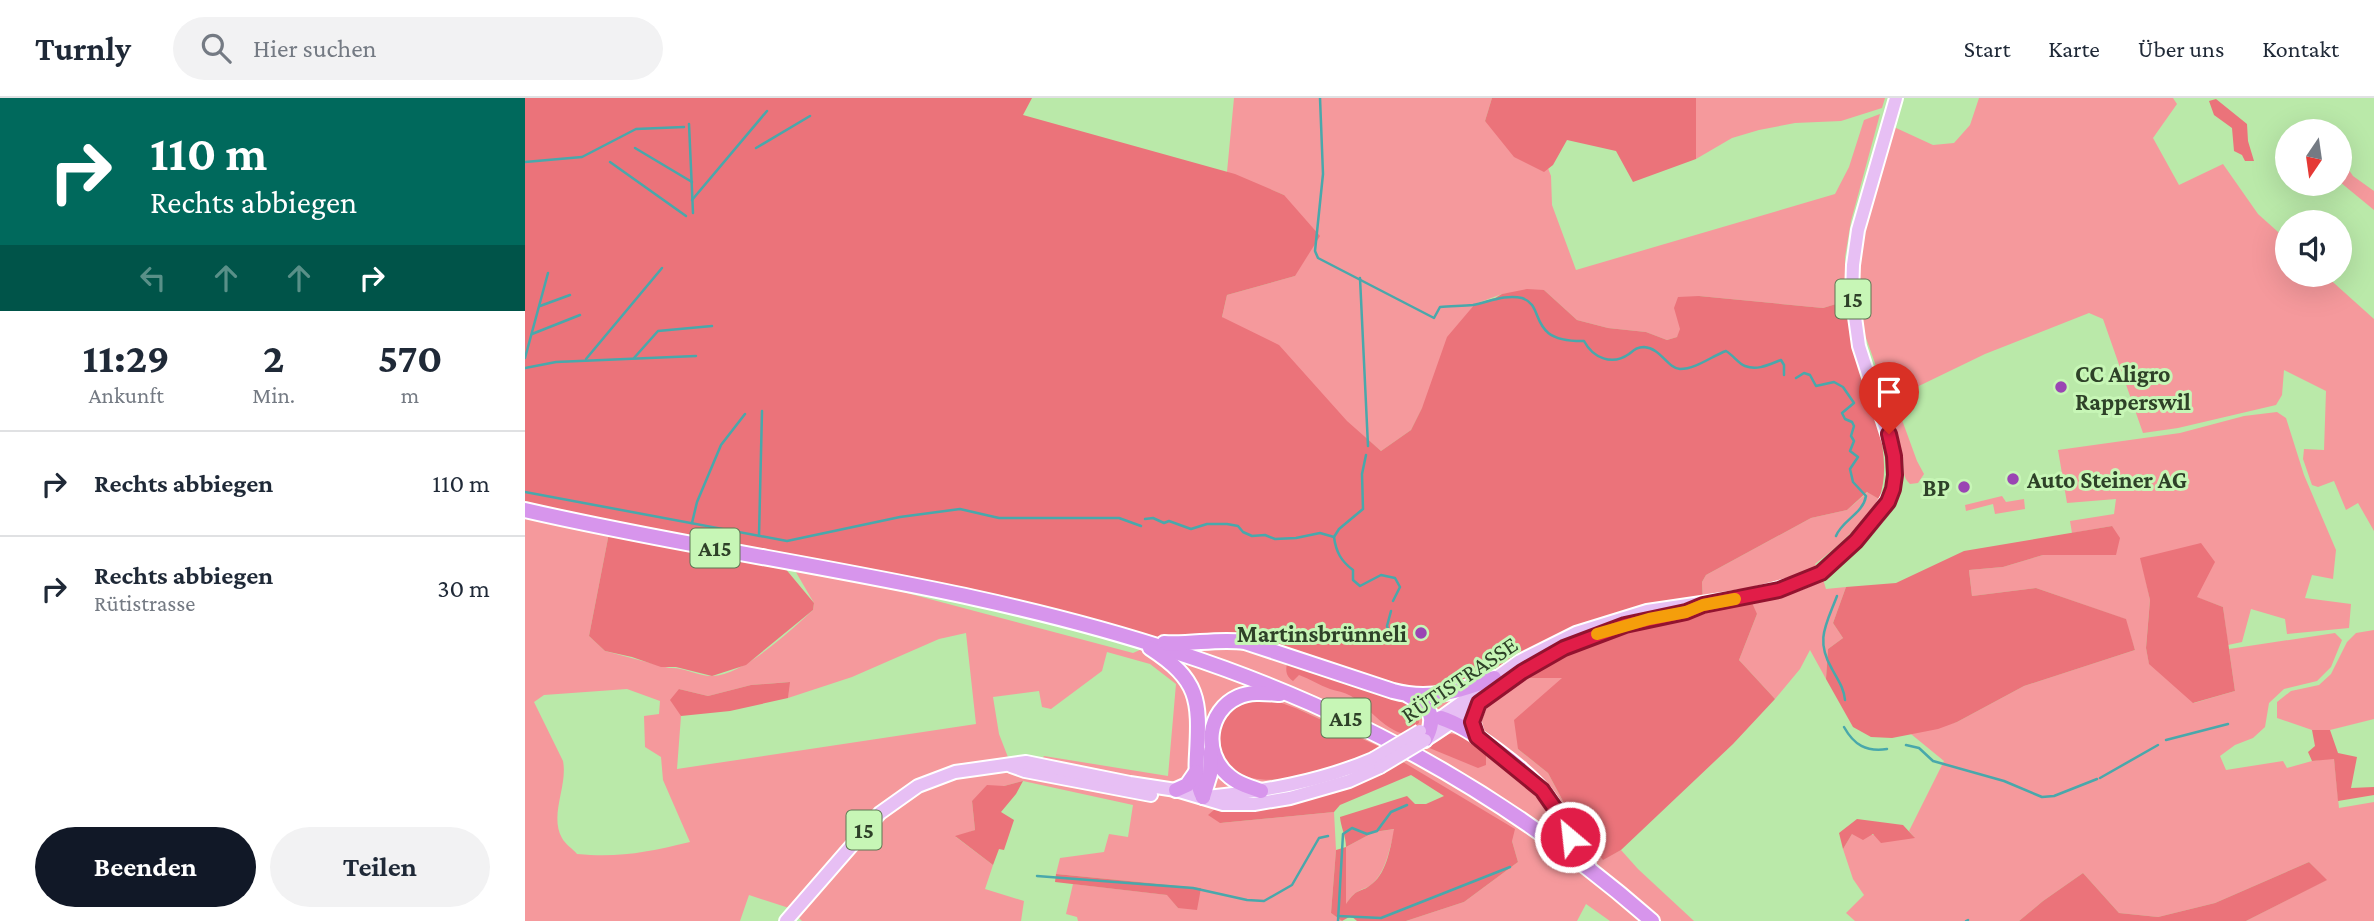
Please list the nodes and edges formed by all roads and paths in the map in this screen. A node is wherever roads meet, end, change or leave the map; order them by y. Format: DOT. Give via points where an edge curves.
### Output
graph roads {
  1 [pos="1896,98"];
  2 [pos="525,510"];
  3 [pos="1703,605"];
  4 [pos="1138,640"];
  5 [pos="1494,678"];
  6 [pos="1291,694"];
  7 [pos="1404,694"];
  8 [pos="1479,703"];
  9 [pos="1432,730"];
  10 [pos="1477,737"];
  11 [pos="1211,743"];
  12 [pos="1376,763"];
  13 [pos="1011,765"];
  14 [pos="1196,772"];
  15 [pos="1176,790"];
  16 [pos="1261,791"];
  17 [pos="1203,797"];
  18 [pos="1594,873"];
  19 [pos="786,921"];
  20 [pos="1652,921"];
  1 -- 3 [label="main road, RÜTISTRASSE / 15" via="1858,230 1852,295 1860,346 1894,456 1893,489 1877,517 1821,573 1779,590"];
  2 -- 4 [label="highway, A15" via="958,595"];
  3 -- 5 [label="main road, RÜTISTRASSE / 15" via="1672,606 1600,624 1546,646"];
  3 -- 8 [label="main road, RÜTISTRASSE / 15" via="1604,631 1564,648"];
  4 -- 6 [label="highway, A15"];
  4 -- 7 [label="highway" via="1245,642"];
  4 -- 14 [label="highway" via="1179,669 1193,691 1199,719"];
  5 -- 7 [label="highway" via="1439,695"];
  5 -- 9 [label="main road, RÜTISTRASSE / 15"];
  6 -- 11 [label="highway" via="1254,693 1231,701 1215,721"];
  6 -- 18 [label="highway, A15" via="1450,773"];
  7 -- 9 [label="highway" via="1427,709"];
  8 -- 9 [label="main road, RÜTISTRASSE / 15"];
  8 -- 10 [label="highway" via="1472,722"];
  9 -- 10 [label="highway"];
  9 -- 12 [label="main road, RÜTISTRASSE / 15, bridge"];
  10 -- 18 [label="highway" via="1542,790"];
  11 -- 16 [label="highway" via="1220,768"];
  11 -- 17 [label="highway" via="1210,774"];
  12 -- 16 [label="main road, RÜTISTRASSE / 15"];
  12 -- 17 [label="main road, RÜTISTRASSE / 15" via="1330,787 1275,801 1223,804"];
  13 -- 15 [label="main road, 15" via="1026,762"];
  13 -- 17 [label="main road, 15" via="1129,792"];
  13 -- 19 [label="main road, 15" via="982,766 942,776 893,803 869,824"];
  14 -- 15 [label="highway" via="1187,785"];
  14 -- 17 [label="highway"];
  15 -- 17 [label="main road, 15"];
  16 -- 17 [label="main road, RÜTISTRASSE / 15"];
  18 -- 20 [label="highway, A15"];
}
